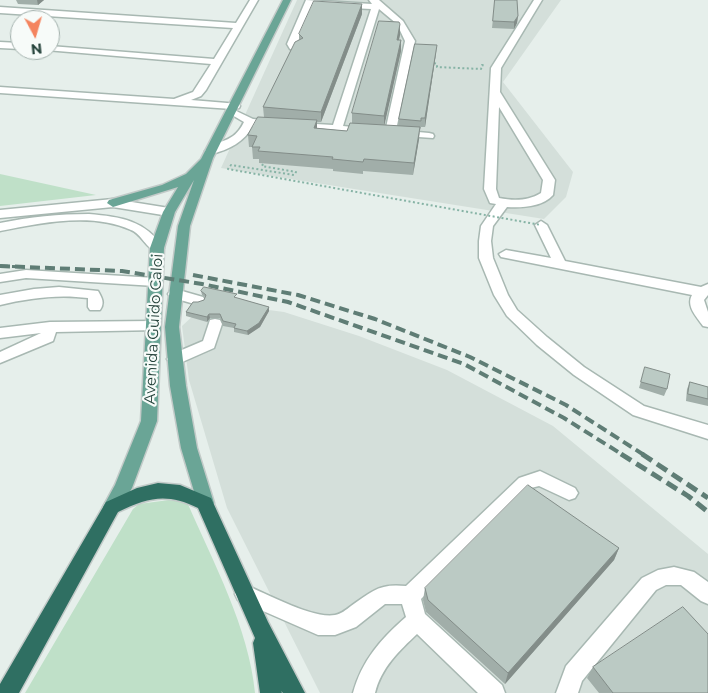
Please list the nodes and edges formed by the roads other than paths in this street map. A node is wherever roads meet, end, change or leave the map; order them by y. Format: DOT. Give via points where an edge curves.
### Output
graph roads {
  1 [pos="254,0"];
  2 [pos="287,0"];
  3 [pos="538,0"];
  4 [pos="309,2"];
  5 [pos="375,3"];
  6 [pos="0,10"];
  7 [pos="240,26"];
  8 [pos="298,48"];
  9 [pos="60,50"];
  10 [pos="348,53"];
  11 [pos="362,54"];
  12 [pos="218,62"];
  13 [pos="0,90"];
  14 [pos="495,92"];
  15 [pos="175,103"];
  16 [pos="233,109"];
  17 [pos="249,122"];
  18 [pos="337,128"];
  19 [pos="390,132"];
  20 [pos="429,136"];
  21 [pos="209,154"];
  22 [pos="190,176"];
  23 [pos="113,203"];
  24 [pos="503,203"];
  25 [pos="169,212"];
  26 [pos="0,214"];
  27 [pos="542,225"];
  28 [pos="184,226"];
  29 [pos="0,227"];
  30 [pos="157,248"];
  31 [pos="506,254"];
  32 [pos="560,264"];
  33 [pos="0,278"];
  34 [pos="155,282"];
  35 [pos="705,290"];
  36 [pos="175,294"];
  37 [pos="0,300"];
  38 [pos="198,300"];
  39 [pos="95,307"];
  40 [pos="708,322"];
  41 [pos="215,324"];
  42 [pos="153,330"];
  43 [pos="49,332"];
  44 [pos="0,333"];
  45 [pos="0,358"];
  46 [pos="175,359"];
  47 [pos="708,432"];
  48 [pos="569,493"];
  49 [pos="205,503"];
  50 [pos="112,507"];
  51 [pos="245,594"];
  52 [pos="708,595"];
  53 [pos="410,596"];
  54 [pos="417,620"];
  55 [pos="261,629"];
  56 [pos="7,693"];
  57 [pos="271,693"];
  58 [pos="294,693"];
  59 [pos="364,693"];
  60 [pos="494,693"];
  61 [pos="567,693"];
  1 -- 7 [label="street"];
  2 -- 16 [label="main road, Avenida Guido Caloi"];
  3 -- 14 [label="street" via="532,14 501,56 494,80"];
  4 -- 5 [label="street"];
  4 -- 8 [label="street" via="292,44"];
  5 -- 11 [label="street"];
  5 -- 19 [label="street" via="399,20 410,41"];
  6 -- 7 [label="street"];
  7 -- 12 [label="street"];
  9 -- 12 [label="street"];
  10 -- 11 [label="street"];
  11 -- 18 [label="street"];
  12 -- 15 [label="street" via="197,94"];
  13 -- 15 [label="street"];
  14 -- 24 [label="street" via="490,190 494,200"];
  14 -- 24 [label="street" via="549,180 547,195 538,201"];
  15 -- 16 [label="street"];
  16 -- 17 [label="street"];
  16 -- 21 [label="main road, Avenida Guido Caloi"];
  17 -- 18 [label="street"];
  17 -- 21 [label="street" via="239,139"];
  18 -- 19 [label="street"];
  19 -- 20 [label="street"];
  21 -- 22 [label="main road, Avenida Guido Caloi"];
  21 -- 28 [label="main road, Avenida Guido Caloi"];
  22 -- 23 [label="main road" via="166,188"];
  22 -- 25 [label="main road, Avenida Guido Caloi"];
  23 -- 25 [label="street"];
  23 -- 26 [label="street"];
  24 -- 47 [label="street" via="487,226 486,258 512,313 579,371 638,411"];
  25 -- 28 [label="main road"];
  25 -- 30 [label="main road, Avenida Guido Caloi"];
  27 -- 32 [label="street"];
  28 -- 36 [label="main road, Avenida Guido Caloi"];
  29 -- 30 [label="street" via="72,218 111,220 141,230"];
  30 -- 34 [label="main road, Avenida Guido Caloi"];
  31 -- 32 [label="street"];
  32 -- 35 [label="street"];
  33 -- 34 [label="street" via="26,274"];
  34 -- 42 [label="main road, Avenida Guido Caloi"];
  35 -- 40 [label="street" via="696,299 696,305"];
  36 -- 38 [label="street"];
  36 -- 46 [label="main road, Avenida Guido Caloi" via="172,327"];
  37 -- 39 [label="street" via="82,291 93,294"];
  41 -- 46 [label="street" via="209,344"];
  42 -- 43 [label="street" via="86,334"];
  42 -- 50 [label="main road, Avenida Guido Caloi" via="149,421 123,488"];
  43 -- 44 [label="street"];
  43 -- 45 [label="street"];
  46 -- 49 [label="main road, Avenida Guido Caloi" via="190,448"];
  48 -- 53 [label="street" via="540,478 525,483"];
  49 -- 50 [label="highway" via="185,493 161,490 136,494"];
  49 -- 51 [label="highway"];
  50 -- 56 [label="highway"];
  51 -- 53 [label="street" via="318,625 335,625 349,620 380,596"];
  51 -- 55 [label="highway"];
  52 -- 61 [label="street" via="687,578 677,575 663,576 649,584 574,674"];
  53 -- 54 [label="street"];
  54 -- 59 [label="street" via="374,665"];
  54 -- 60 [label="street"];
  55 -- 57 [label="highway"];
  55 -- 58 [label="highway"];
}
